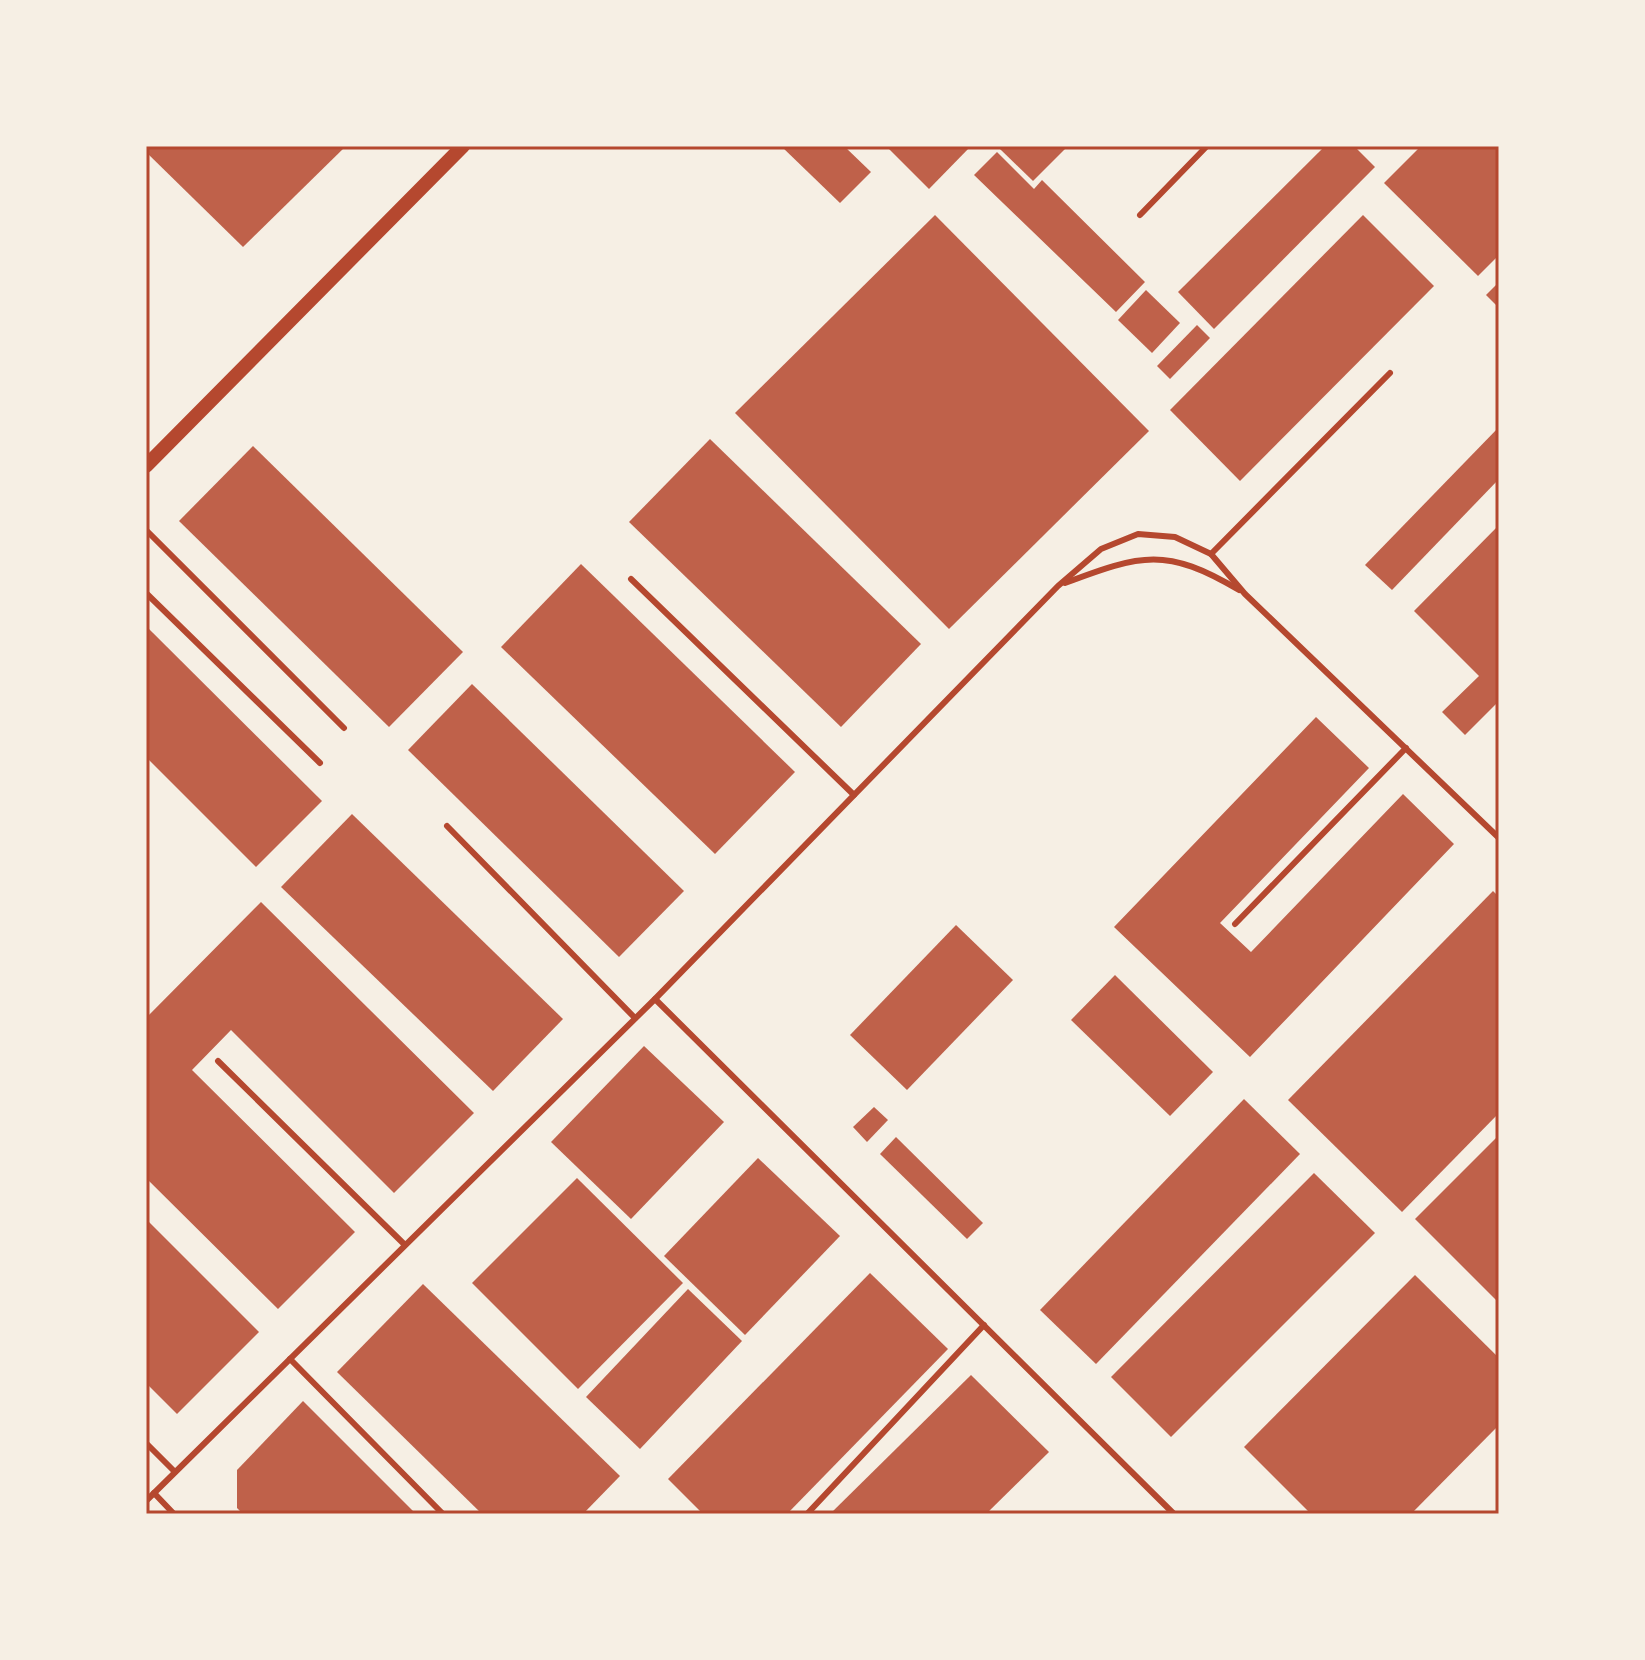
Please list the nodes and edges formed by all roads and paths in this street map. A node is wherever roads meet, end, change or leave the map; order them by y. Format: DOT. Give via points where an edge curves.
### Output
graph roads {
  1 [pos="463,146"];
  2 [pos="1207,146"];
  3 [pos="1140,215"];
  4 [pos="1390,373"];
  5 [pos="146,466"];
  6 [pos="146,530"];
  7 [pos="1211,554"];
  8 [pos="631,579"];
  9 [pos="1058,586"];
  10 [pos="146,593"];
  11 [pos="1245,594"];
  12 [pos="344,728"];
  13 [pos="1406,748"];
  14 [pos="320,763"];
  15 [pos="854,795"];
  16 [pos="447,826"];
  17 [pos="1499,838"];
  18 [pos="1235,924"];
  19 [pos="655,999"];
  20 [pos="635,1018"];
  21 [pos="218,1061"];
  22 [pos="405,1245"];
  23 [pos="984,1325"];
  24 [pos="290,1359"];
  25 [pos="146,1443"];
  26 [pos="175,1472"];
  27 [pos="154,1493"];
  28 [pos="146,1501"];
  29 [pos="174,1514"];
  30 [pos="443,1514"];
  31 [pos="807,1514"];
  32 [pos="1174,1514"];
  1 -- 5 [label="street"];
  2 -- 3 [label="lane"];
  4 -- 7 [label="lane"];
  6 -- 12 [label="lane"];
  7 -- 9 [label="lane" via="1175,537 1138,534 1101,549"];
  7 -- 11 [label="lane"];
  8 -- 15 [label="lane"];
  9 -- 11 [label="lane" via="1149,557 1184,561"];
  9 -- 15 [label="lane"];
  10 -- 14 [label="lane"];
  11 -- 13 [label="lane"];
  13 -- 17 [label="lane"];
  13 -- 18 [label="lane"];
  15 -- 19 [label="lane"];
  16 -- 20 [label="lane"];
  19 -- 20 [label="lane"];
  19 -- 23 [label="lane"];
  20 -- 22 [label="lane"];
  21 -- 22 [label="lane"];
  22 -- 24 [label="lane"];
  23 -- 31 [label="lane"];
  23 -- 32 [label="lane"];
  24 -- 26 [label="lane"];
  24 -- 30 [label="lane"];
  25 -- 26 [label="lane"];
  26 -- 27 [label="lane"];
  27 -- 28 [label="lane"];
  27 -- 29 [label="lane"];
}
